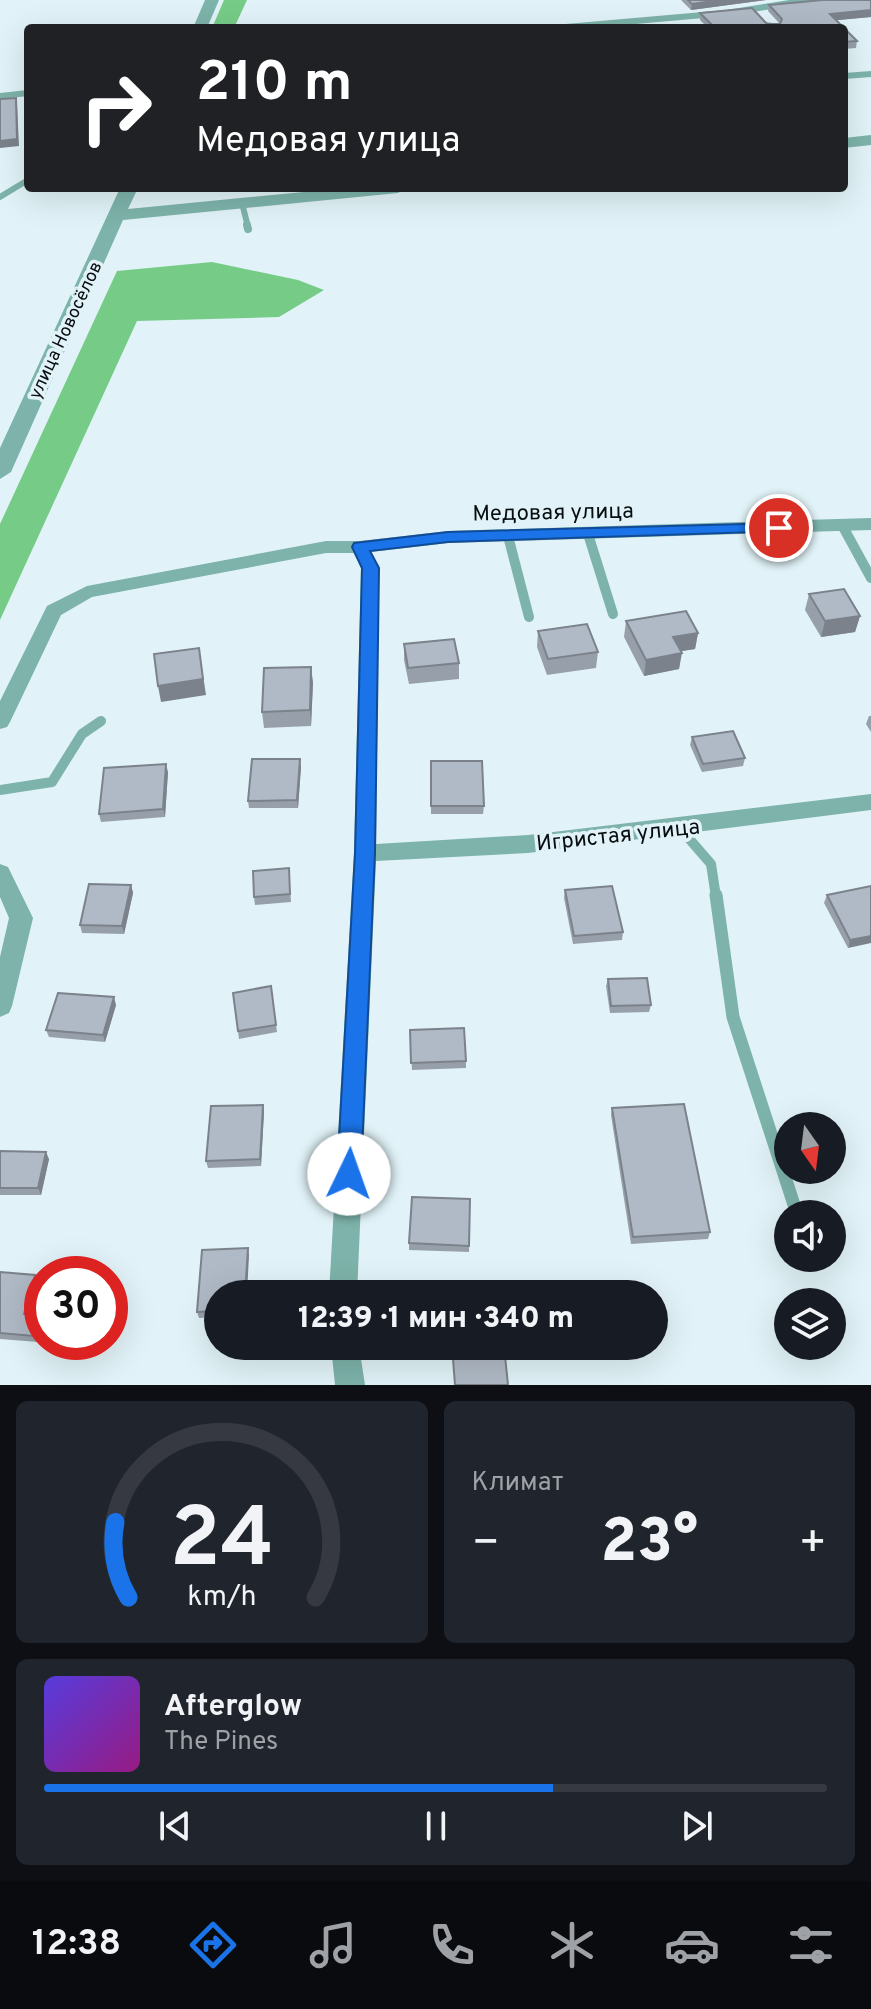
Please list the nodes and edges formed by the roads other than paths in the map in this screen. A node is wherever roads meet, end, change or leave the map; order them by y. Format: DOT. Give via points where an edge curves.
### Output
graph roads {
  1 [pos="212,0"];
  2 [pos="826,0"];
  3 [pos="754,7"];
  4 [pos="764,17"];
  5 [pos="202,24"];
  6 [pos="600,24"];
  7 [pos="871,74"];
  8 [pos="848,76"];
  9 [pos="24,93"];
  10 [pos="0,96"];
  11 [pos="871,140"];
  12 [pos="848,143"];
  13 [pos="24,182"];
  14 [pos="127,192"];
  15 [pos="356,192"];
  16 [pos="0,197"];
  17 [pos="242,203"];
  18 [pos="118,215"];
  19 [pos="248,229"];
  20 [pos="0,472"];
  21 [pos="871,524"];
  22 [pos="842,525"];
  23 [pos="588,534"];
  24 [pos="508,536"];
  25 [pos="360,547"];
  26 [pos="871,578"];
  27 [pos="613,614"];
  28 [pos="529,617"];
  29 [pos="101,721"];
  30 [pos="0,722"];
  31 [pos="0,790"];
  32 [pos="871,802"];
  33 [pos="679,827"];
  34 [pos="365,853"];
  35 [pos="0,873"];
  36 [pos="0,1006"];
  37 [pos="792,1200"];
  38 [pos="344,1280"];
  39 [pos="347,1360"];
  40 [pos="350,1385"];
  1 -- 5 [label="street"];
  2 -- 3 [label="street"];
  3 -- 4 [label="street"];
  3 -- 6 [label="street"];
  7 -- 8 [label="street"];
  9 -- 10 [label="lane"];
  11 -- 12 [label="street"];
  13 -- 16 [label="lane"];
  14 -- 18 [label="street, улица Новосёлов"];
  15 -- 17 [label="street"];
  17 -- 18 [label="street"];
  17 -- 19 [label="lane"];
  18 -- 20 [label="street, улица Новосёлов"];
  21 -- 22 [label="street, Медовая улица"];
  22 -- 23 [label="street, Медовая улица"];
  22 -- 26 [label="lane"];
  23 -- 24 [label="street, Медовая улица"];
  23 -- 27 [label="lane"];
  24 -- 25 [label="street, Медовая улица"];
  24 -- 28 [label="lane"];
  25 -- 30 [label="street, Медовая улица" via="326,547 87,592 54,611"];
  25 -- 34 [label="street" via="370,568"];
  29 -- 31 [label="lane" via="82,734 52,782"];
  32 -- 33 [label="street, Игристая улица"];
  33 -- 34 [label="street, Игристая улица" via="528,844"];
  33 -- 37 [label="lane" via="711,864 733,1017"];
  34 -- 38 [label="street"];
  35 -- 36 [label="street" via="21,918"];
  39 -- 40 [label="street"];
}
